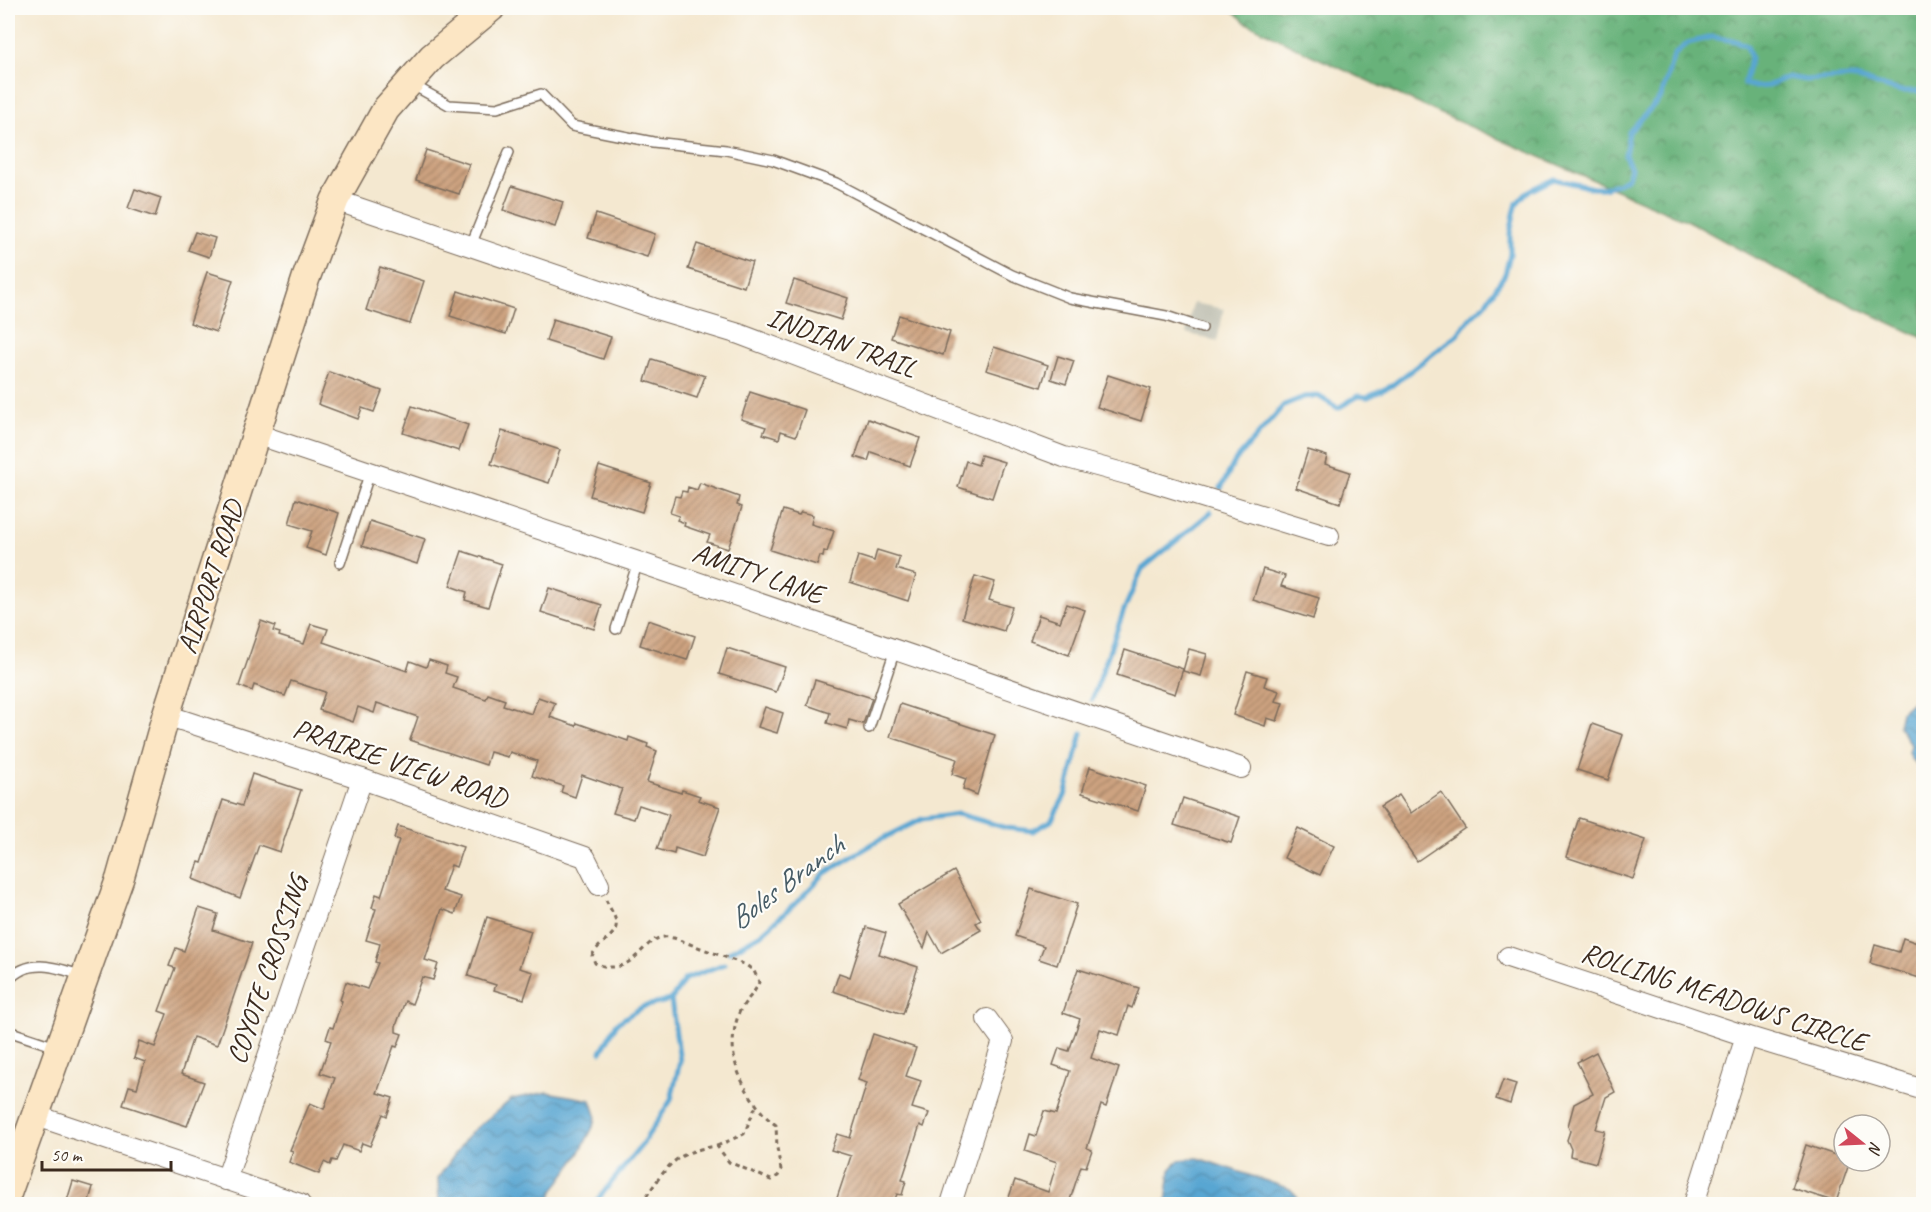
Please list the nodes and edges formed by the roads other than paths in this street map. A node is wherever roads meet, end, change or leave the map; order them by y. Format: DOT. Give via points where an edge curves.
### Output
graph roads {
  1 [pos="491,8"];
  2 [pos="408,82"];
  3 [pos="509,152"];
  4 [pos="335,200"];
  5 [pos="471,245"];
  6 [pos="1202,328"];
  7 [pos="256,434"];
  8 [pos="370,472"];
  9 [pos="1329,536"];
  10 [pos="340,562"];
  11 [pos="638,562"];
  12 [pos="616,628"];
  13 [pos="895,650"];
  14 [pos="166,715"];
  15 [pos="869,728"];
  16 [pos="1241,768"];
  17 [pos="362,779"];
  18 [pos="599,885"];
  19 [pos="1508,957"];
  20 [pos="83,976"];
  21 [pos="8,981"];
  22 [pos="987,1019"];
  23 [pos="8,1031"];
  24 [pos="1746,1036"];
  25 [pos="58,1048"];
  26 [pos="1923,1090"];
  27 [pos="34,1115"];
  28 [pos="226,1180"];
  29 [pos="8,1192"];
  30 [pos="300,1204"];
  31 [pos="951,1204"];
  32 [pos="1694,1204"];
  1 -- 2 [label="street, AIRPORT ROAD" via="456,35"];
  2 -- 4 [label="street, AIRPORT ROAD" via="386,109"];
  2 -- 6 [label="lane" via="449,105 497,108 542,94 572,126 773,160 836,183 1012,275 1070,298 1166,316"];
  3 -- 5 [label="lane"];
  4 -- 5 [label="street, INDIAN TRAIL"];
  4 -- 7 [label="street, AIRPORT ROAD"];
  5 -- 9 [label="street, INDIAN TRAIL" via="739,334 1064,457"];
  7 -- 8 [label="street, AMITY LANE"];
  7 -- 14 [label="street, AIRPORT ROAD"];
  8 -- 10 [label="lane"];
  8 -- 11 [label="street, AMITY LANE"];
  11 -- 12 [label="lane"];
  11 -- 13 [label="street, AMITY LANE"];
  13 -- 15 [label="lane"];
  13 -- 16 [label="street, AMITY LANE"];
  14 -- 17 [label="street, PRAIRIE VIEW ROAD"];
  14 -- 20 [label="street, AIRPORT ROAD" via="120,878"];
  17 -- 18 [label="street, PRAIRIE VIEW ROAD" via="585,857"];
  17 -- 28 [label="street, COYOTE CROSSING"];
  19 -- 24 [label="street, ROLLING MEADOWS CIRCLE"];
  20 -- 21 [label="lane" via="41,965 20,969"];
  20 -- 25 [label="street, AIRPORT ROAD"];
  22 -- 31 [label="street" via="1003,1041"];
  23 -- 25 [label="lane"];
  24 -- 26 [label="street, ROLLING MEADOWS CIRCLE"];
  24 -- 32 [label="street"];
  25 -- 27 [label="street, AIRPORT ROAD"];
  27 -- 28 [label="street"];
  27 -- 29 [label="street, AIRPORT ROAD"];
  28 -- 30 [label="street"];
}
